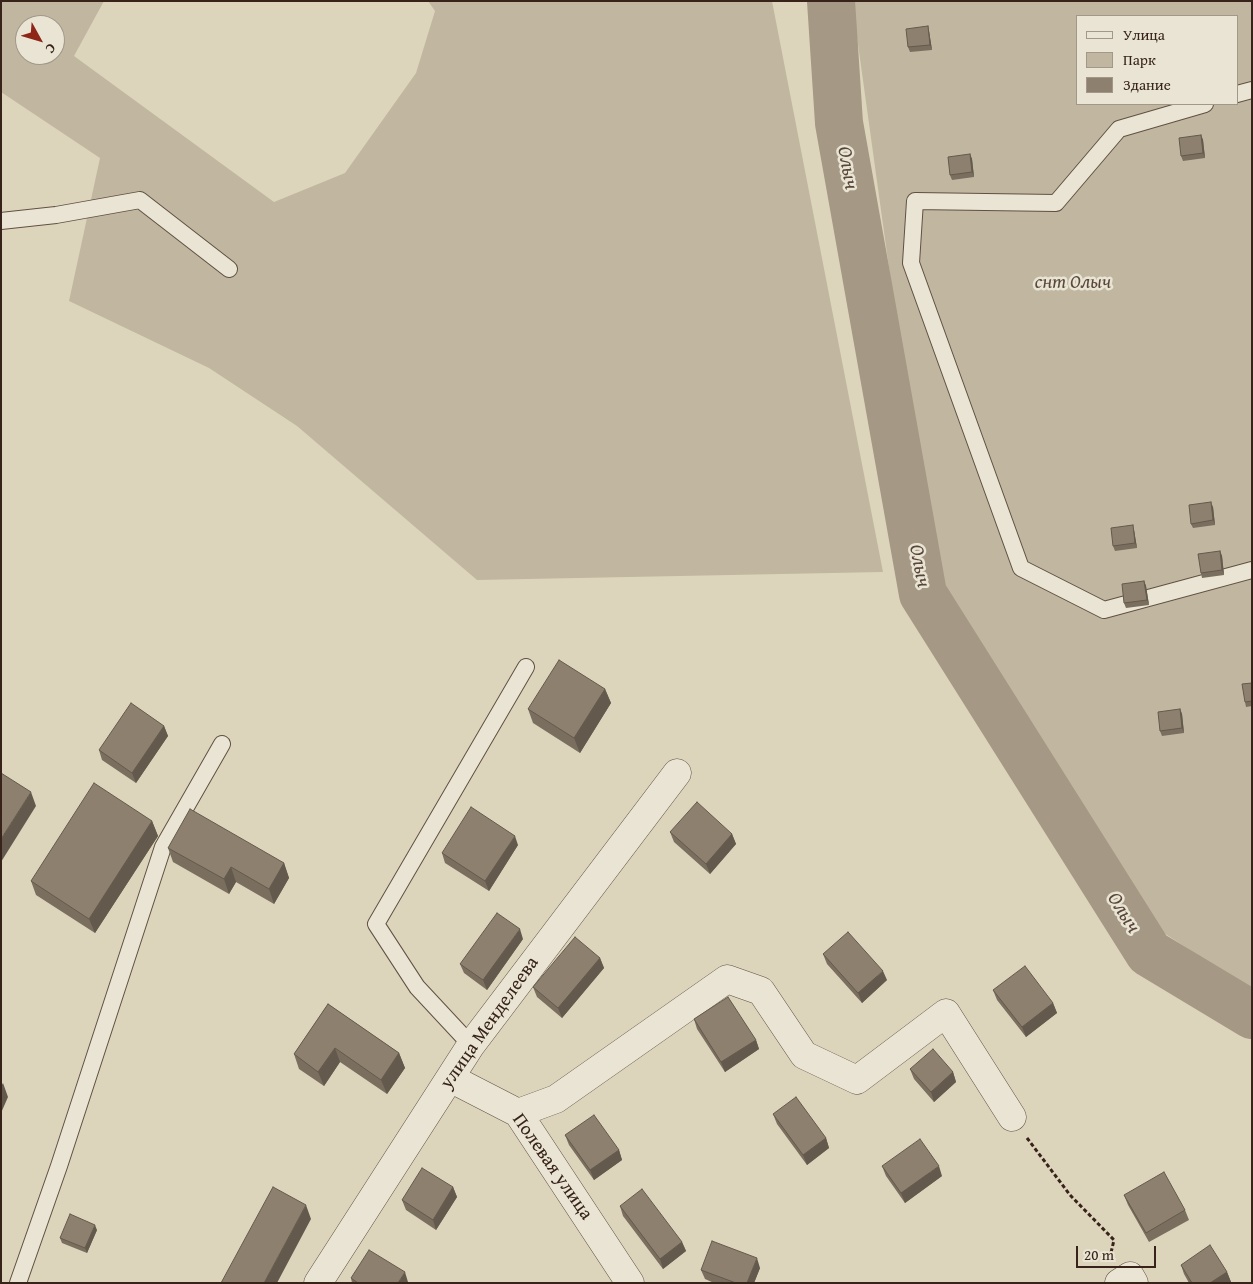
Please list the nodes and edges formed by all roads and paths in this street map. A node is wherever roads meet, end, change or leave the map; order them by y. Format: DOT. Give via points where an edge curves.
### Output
graph roads {
  1 [pos="1252,90"];
  2 [pos="1238,94"];
  3 [pos="1202,105"];
  4 [pos="1,221"];
  5 [pos="229,269"];
  6 [pos="1252,570"];
  7 [pos="526,667"];
  8 [pos="222,744"];
  9 [pos="676,773"];
  10 [pos="470,1045"];
  11 [pos="450,1078"];
  12 [pos="518,1113"];
  13 [pos="1012,1117"];
  14 [pos="1123,1277"];
  15 [pos="18,1283"];
  16 [pos="318,1283"];
  17 [pos="630,1283"];
  1 -- 2 [label="lane"];
  3 -- 6 [label="lane" via="1119,129 1056,203 915,201 911,263 1021,568 1104,610"];
  4 -- 5 [label="lane" via="140,200"];
  7 -- 10 [label="lane" via="376,924 417,987"];
  8 -- 15 [label="lane" via="163,847"];
  9 -- 10 [label="street, улица Менделеева"];
  10 -- 11 [label="street, улица Менделеева"];
  11 -- 12 [label="street, Полевая улица"];
  11 -- 16 [label="street, улица Менделеева"];
  12 -- 13 [label="street" via="556,1099 727,979 761,990 804,1055 857,1080 946,1013"];
  12 -- 17 [label="street, Полевая улица"];
  13 -- 14 [label="path" via="1070,1195 1114,1240"];
}
